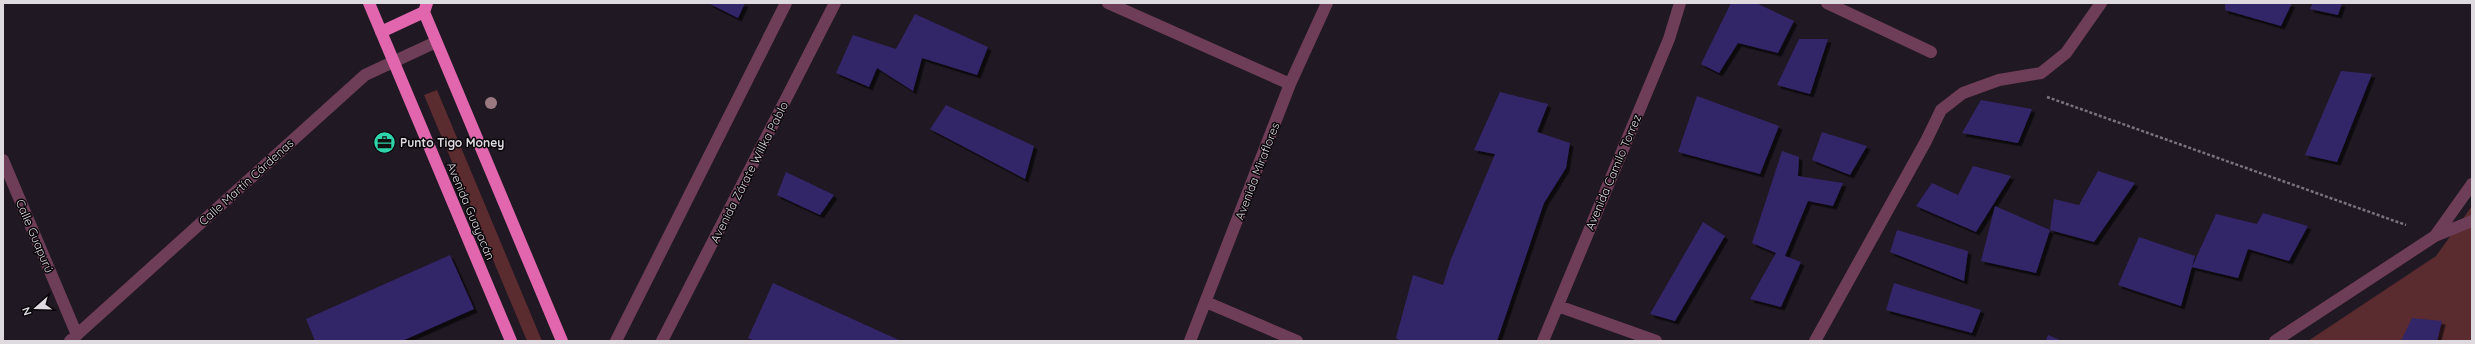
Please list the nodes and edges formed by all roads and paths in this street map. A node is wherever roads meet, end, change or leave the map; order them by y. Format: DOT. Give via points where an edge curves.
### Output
graph roads {
  1 [pos="369,3"];
  2 [pos="786,3"];
  3 [pos="835,3"];
  4 [pos="1108,3"];
  5 [pos="1327,3"];
  6 [pos="1680,3"];
  7 [pos="1827,3"];
  8 [pos="2101,3"];
  9 [pos="425,7"];
  10 [pos="381,32"];
  11 [pos="436,42"];
  12 [pos="1931,52"];
  13 [pos="393,60"];
  14 [pos="1290,84"];
  15 [pos="2044,96"];
  16 [pos="3,160"];
  17 [pos="2472,184"];
  18 [pos="2472,221"];
  19 [pos="2435,236"];
  20 [pos="1206,302"];
  21 [pos="1558,306"];
  22 [pos="73,338"];
  23 [pos="511,341"];
  24 [pos="562,341"];
  25 [pos="616,341"];
  26 [pos="662,341"];
  27 [pos="1190,341"];
  28 [pos="1297,341"];
  29 [pos="1543,341"];
  30 [pos="1656,341"];
  31 [pos="1815,341"];
  32 [pos="2275,341"];
  1 -- 10 [label="highway, Avenida Guayacán"];
  2 -- 25 [label="street"];
  3 -- 26 [label="street, Avenida Zárate Willka Pablo"];
  4 -- 14 [label="street"];
  5 -- 14 [label="street, Avenida Miraflores"];
  6 -- 21 [label="street, Avenida Camilo Torrez" via="1669,39"];
  7 -- 12 [label="street"];
  8 -- 31 [label="street" via="2066,53 2040,73 1999,80 1970,91 1941,110"];
  9 -- 10 [label="highway"];
  9 -- 11 [label="highway"];
  10 -- 13 [label="highway, Avenida Guayacán"];
  11 -- 13 [label="street, Calle Martín Cárdenas"];
  11 -- 24 [label="highway"];
  13 -- 22 [label="street, Calle Martín Cárdenas" via="365,75"];
  13 -- 23 [label="highway, Avenida Guayacán"];
  14 -- 20 [label="street, Avenida Miraflores"];
  15 -- 19 [label="path"];
  16 -- 22 [label="street, Calle Guapurú"];
  17 -- 19 [label="street"];
  18 -- 19 [label="street"];
  19 -- 32 [label="street"];
  20 -- 27 [label="street, Avenida Miraflores"];
  20 -- 28 [label="street"];
  21 -- 29 [label="street, Avenida Camilo Torrez"];
  21 -- 30 [label="street"];
}
